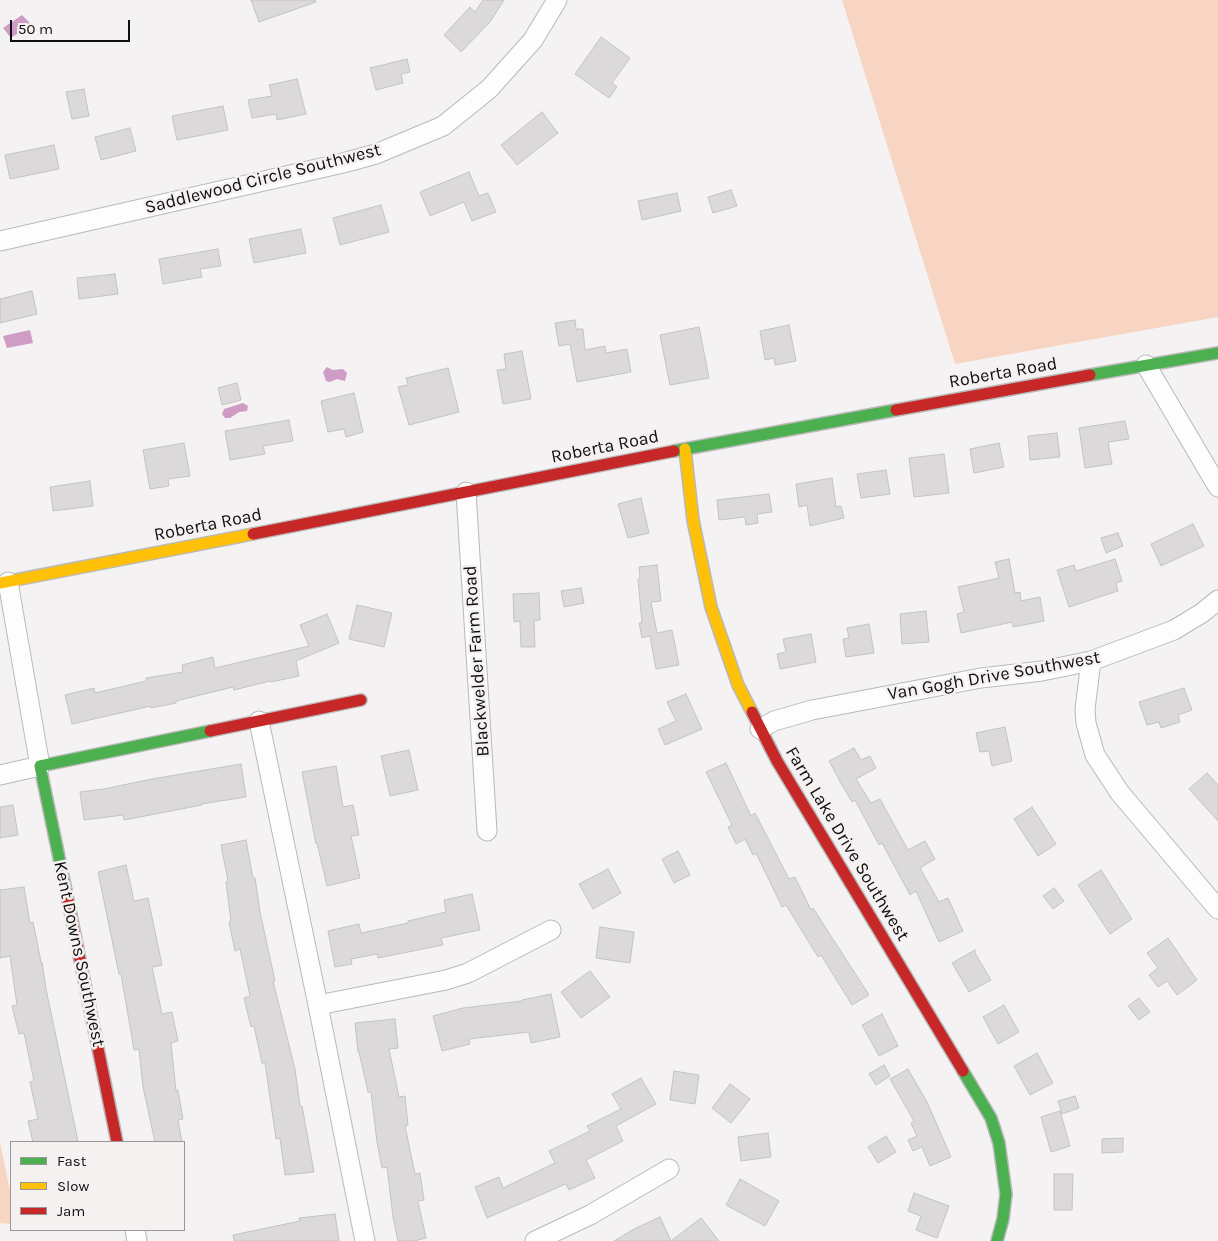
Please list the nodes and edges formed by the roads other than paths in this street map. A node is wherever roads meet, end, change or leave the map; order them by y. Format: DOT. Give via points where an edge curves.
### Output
graph roads {
  1 [pos="557,0"];
  2 [pos="0,241"];
  3 [pos="1218,353"];
  4 [pos="1146,365"];
  5 [pos="685,449"];
  6 [pos="1218,487"];
  7 [pos="466,492"];
  8 [pos="4,582"];
  9 [pos="1218,600"];
  10 [pos="1091,662"];
  11 [pos="361,700"];
  12 [pos="259,721"];
  13 [pos="760,729"];
  14 [pos="40,766"];
  15 [pos="0,775"];
  16 [pos="487,830"];
  17 [pos="1218,909"];
  18 [pos="551,930"];
  19 [pos="318,1005"];
  20 [pos="117,1141"];
  21 [pos="669,1169"];
  22 [pos="365,1241"];
  23 [pos="535,1241"];
  24 [pos="997,1241"];
  1 -- 2 [label="street, Saddlewood Circle Southwest" via="533,40 489,89 443,126 376,154 343,163"];
  3 -- 4 [label="street, Roberta Road"];
  4 -- 5 [label="street, Roberta Road"];
  4 -- 6 [label="street"];
  5 -- 7 [label="street, Roberta Road"];
  5 -- 13 [label="street, Farm Lake Drive Southwest" via="693,520 711,607 738,685"];
  7 -- 8 [label="street, Roberta Road"];
  7 -- 16 [label="street, Blackwelder Farm Road"];
  8 -- 14 [label="street"];
  9 -- 10 [label="street, Van Gogh Drive Southwest" via="1174,630"];
  10 -- 13 [label="street, Van Gogh Drive Southwest" via="981,678 812,710 774,721"];
  10 -- 17 [label="street" via="1085,709 1095,755 1120,793"];
  11 -- 12 [label="street"];
  12 -- 14 [label="street"];
  12 -- 19 [label="street"];
  13 -- 24 [label="street, Farm Lake Drive Southwest" via="824,843 991,1118 1000,1143 1006,1194"];
  14 -- 15 [label="street"];
  14 -- 20 [label="street, Kent Downs Southwest"];
  18 -- 19 [label="street" via="468,973"];
  19 -- 22 [label="street"];
  21 -- 23 [label="street" via="590,1215"];
}
